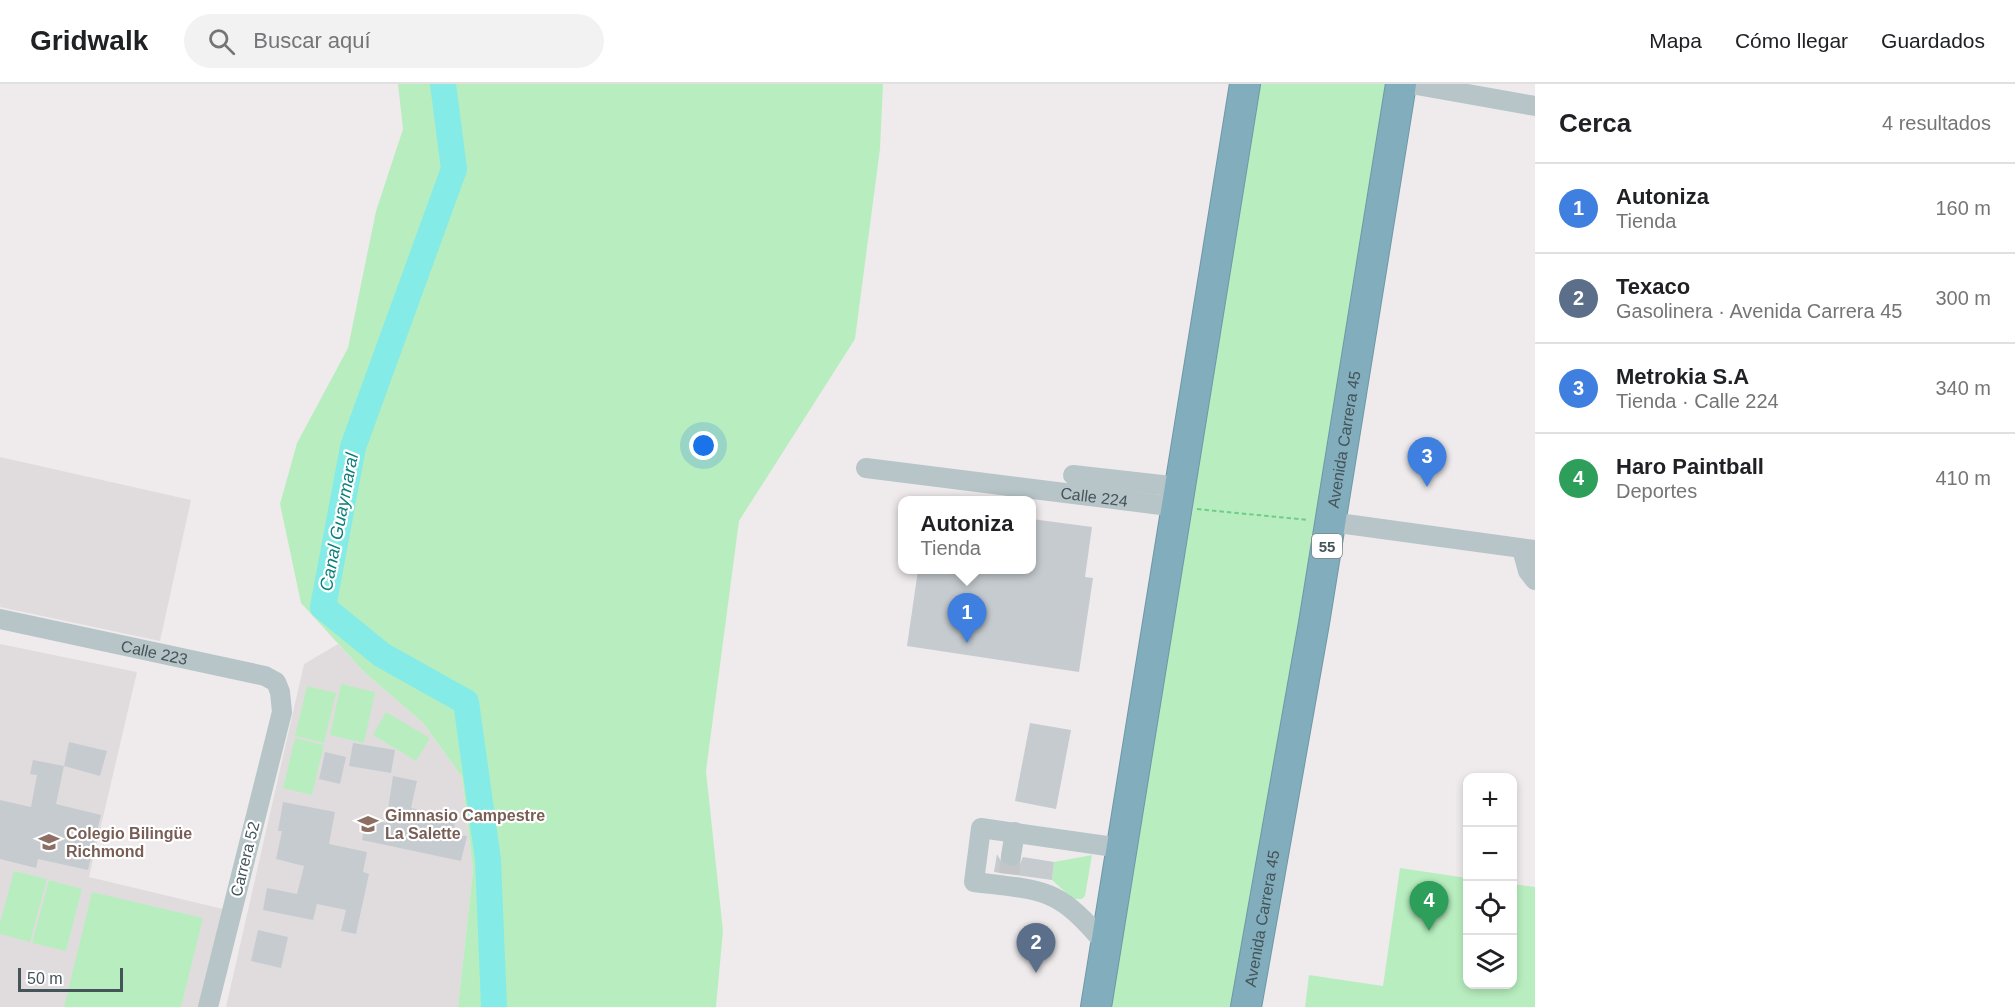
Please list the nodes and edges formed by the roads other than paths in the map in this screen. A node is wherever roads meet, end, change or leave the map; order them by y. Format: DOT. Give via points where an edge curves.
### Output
graph roads {
  1 [pos="1245,84"];
  2 [pos="1401,84"];
  3 [pos="1411,84"];
  4 [pos="1535,106"];
  5 [pos="866,468"];
  6 [pos="1073,476"];
  7 [pos="1178,497"];
  8 [pos="1330,522"];
  9 [pos="1528,549"];
  10 [pos="1535,580"];
  11 [pos="0,619"];
  12 [pos="282,712"];
  13 [pos="1015,832"];
  14 [pos="1121,848"];
  15 [pos="1009,872"];
  16 [pos="1106,945"];
  17 [pos="208,1007"];
  18 [pos="1096,1007"];
  19 [pos="1246,1007"];
  1 -- 7 [label="highway"];
  2 -- 8 [label="highway, Avenida Carrera 45 / 55"];
  3 -- 4 [label="street"];
  5 -- 7 [label="street, Calle 224"];
  6 -- 7 [label="street"];
  7 -- 14 [label="highway"];
  8 -- 9 [label="street"];
  8 -- 19 [label="highway, Avenida Carrera 45 / 55"];
  9 -- 10 [label="street" via="1528,571"];
  11 -- 12 [label="street, Calle 223" via="265,676 276,682"];
  12 -- 17 [label="street, Carrera 52"];
  13 -- 14 [label="street"];
  13 -- 15 [label="street"];
  13 -- 15 [label="street" via="981,828 974,882"];
  14 -- 16 [label="highway"];
  15 -- 16 [label="street" via="1061,899"];
  16 -- 18 [label="highway"];
}
